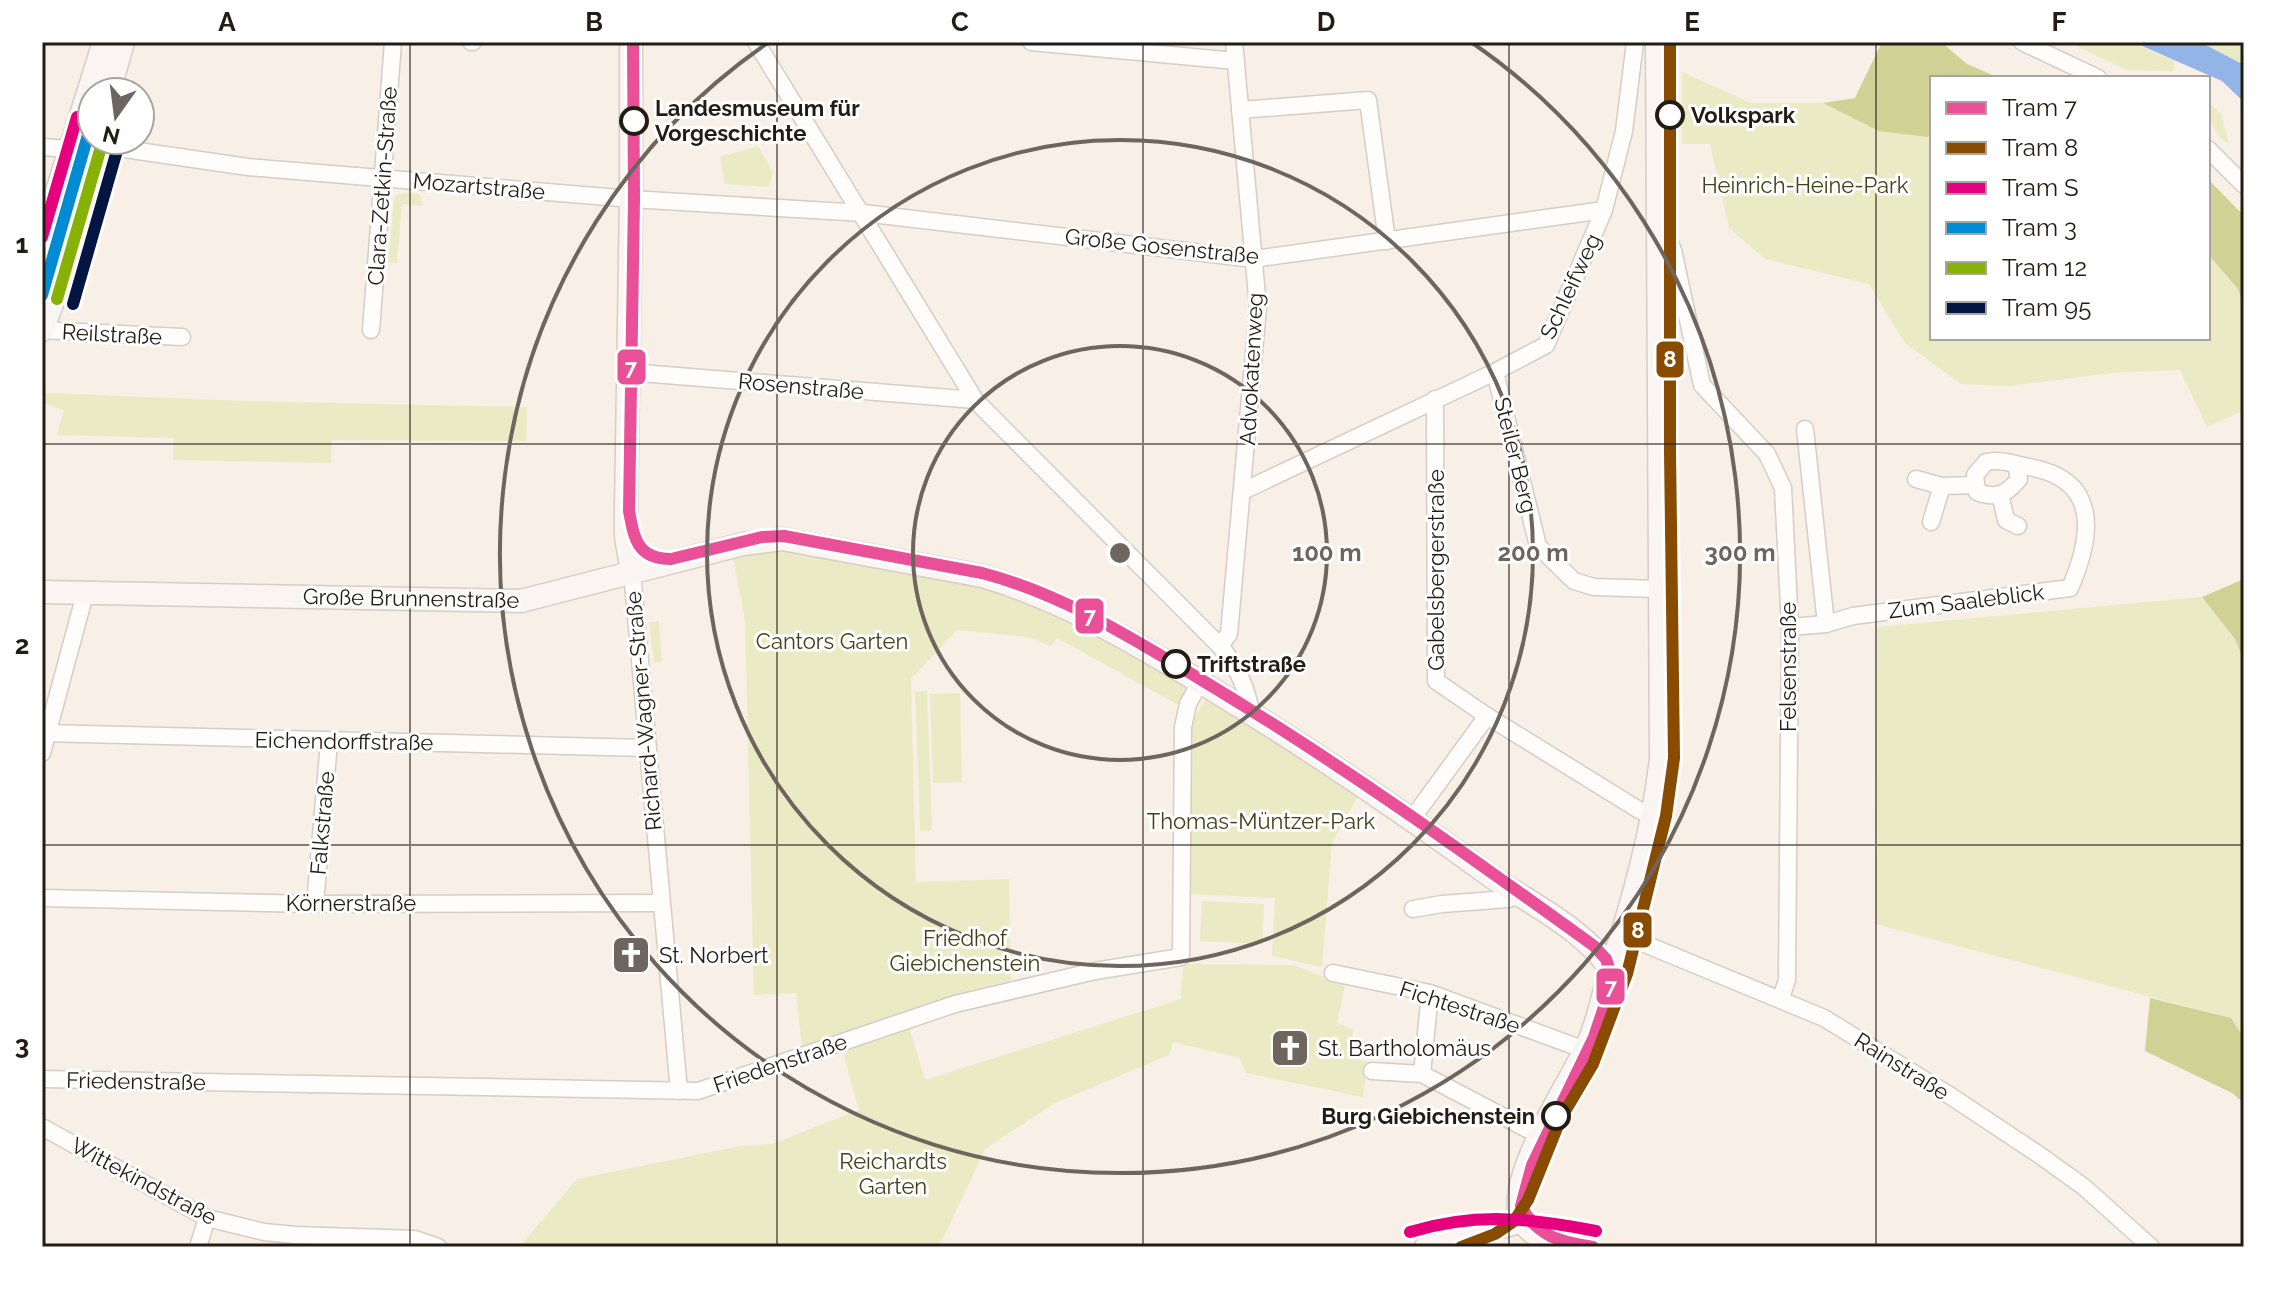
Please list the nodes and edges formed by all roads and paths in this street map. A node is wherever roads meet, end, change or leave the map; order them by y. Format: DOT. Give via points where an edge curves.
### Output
graph roads {
  1 [pos="104,42"];
  2 [pos="123,42"];
  3 [pos="393,42"];
  4 [pos="631,42"];
  5 [pos="756,42"];
  6 [pos="1031,42"];
  7 [pos="1234,42"];
  8 [pos="1635,42"];
  9 [pos="1657,42"];
  10 [pos="2022,42"];
  11 [pos="1236,61"];
  12 [pos="113,76"];
  13 [pos="2094,76"];
  14 [pos="1240,110"];
  15 [pos="42,147"];
  16 [pos="70,149"];
  17 [pos="2210,151"];
  18 [pos="156,152"];
  19 [pos="94,156"];
  20 [pos="383,178"];
  21 [pos="2244,185"];
  22 [pos="631,199"];
  23 [pos="1604,210"];
  24 [pos="863,213"];
  25 [pos="1656,232"];
  26 [pos="42,239"];
  27 [pos="1387,241"];
  28 [pos="1254,259"];
  29 [pos="42,330"];
  30 [pos="371,330"];
  31 [pos="182,337"];
  32 [pos="628,372"];
  33 [pos="1495,372"];
  34 [pos="1435,399"];
  35 [pos="975,400"];
  36 [pos="1805,429"];
  37 [pos="2016,465"];
  38 [pos="1916,479"];
  39 [pos="1976,485"];
  40 [pos="1942,486"];
  41 [pos="1243,491"];
  42 [pos="2000,494"];
  43 [pos="1931,522"];
  44 [pos="2018,526"];
  45 [pos="632,572"];
  46 [pos="1659,589"];
  47 [pos="42,592"];
  48 [pos="85,594"];
  49 [pos="1826,624"];
  50 [pos="1790,627"];
  51 [pos="1220,646"];
  52 [pos="1200,682"];
  53 [pos="1251,713"];
  54 [pos="1487,716"];
  55 [pos="45,733"];
  56 [pos="329,742"];
  57 [pos="646,748"];
  58 [pos="42,753"];
  59 [pos="1652,815"];
  60 [pos="1412,819"];
  61 [pos="1516,894"];
  62 [pos="42,898"];
  63 [pos="660,903"];
  64 [pos="315,904"];
  65 [pos="1413,909"];
  66 [pos="1623,935"];
  67 [pos="1611,970"];
  68 [pos="1333,973"];
  69 [pos="1430,993"];
  70 [pos="1781,998"];
  71 [pos="1585,1050"];
  72 [pos="1372,1071"];
  73 [pos="1422,1074"];
  74 [pos="42,1079"];
  75 [pos="679,1091"];
  76 [pos="42,1127"];
  77 [pos="1527,1129"];
  78 [pos="207,1218"];
  79 [pos="1523,1221"];
  80 [pos="198,1247"];
  81 [pos="438,1247"];
  82 [pos="1426,1247"];
  83 [pos="1581,1247"];
  84 [pos="2151,1247"];
  1 -- 16 [label="main road"];
  2 -- 12 [label="main road"];
  3 -- 20 [label="street, Clara-Zetkin-Straße"];
  4 -- 22 [label="main road, Richard-Wagner-Straße"];
  5 -- 24 [label="street"];
  6 -- 11 [label="street"];
  7 -- 11 [label="street, Advokatenweg"];
  8 -- 23 [label="street, Schleifweg" via="1624,131"];
  9 -- 25 [label="main road"];
  10 -- 13 [label="street"];
  11 -- 14 [label="street, Advokatenweg"];
  14 -- 27 [label="street" via="1368,100"];
  14 -- 28 [label="street, Advokatenweg"];
  15 -- 16 [label="street"];
  16 -- 26 [label="main road"];
  17 -- 21 [label="street"];
  18 -- 20 [label="street, Mozartstraße" via="248,167"];
  19 -- 29 [label="main road, Reilstraße"];
  20 -- 22 [label="street, Mozartstraße"];
  20 -- 30 [label="street, Clara-Zetkin-Straße"];
  22 -- 24 [label="street, Mozartstraße"];
  22 -- 32 [label="main road, Richard-Wagner-Straße"];
  23 -- 27 [label="street, Große Gosenstraße"];
  23 -- 33 [label="street, Schleifweg" via="1546,345"];
  24 -- 28 [label="street, Große Gosenstraße"];
  24 -- 35 [label="street"];
  25 -- 46 [label="main road"];
  25 -- 50 [label="street, Felsenstraße" via="1667,235 1673,250 1702,385 1767,454 1783,488"];
  27 -- 28 [label="street, Große Gosenstraße"];
  28 -- 41 [label="street, Advokatenweg" via="1258,307"];
  29 -- 31 [label="street, Reilstraße"];
  32 -- 35 [label="street, Rosenstraße"];
  32 -- 45 [label="main road, Richard-Wagner-Straße" via="626,537"];
  33 -- 34 [label="street, Schleifweg"];
  33 -- 46 [label="street, Steiler Berg" via="1538,546 1574,581 1594,587"];
  34 -- 41 [label="street, Schleifweg"];
  34 -- 54 [label="street, Gabelsbergerstraße" via="1436,681"];
  35 -- 51 [label="street"];
  36 -- 49 [label="street, Felsenstraße"];
  37 -- 39 [label="street, Zum Saaleblick" via="2001,459 1986,462 1975,475"];
  37 -- 42 [label="street" via="2019,479"];
  37 -- 49 [label="street, Zum Saaleblick" via="2045,470 2074,487 2088,523 2083,559 2070,588"];
  38 -- 40 [label="street"];
  39 -- 40 [label="street"];
  39 -- 42 [label="street" via="1977,492"];
  40 -- 43 [label="street"];
  41 -- 51 [label="street, Advokatenweg" via="1229,634"];
  42 -- 44 [label="street" via="2006,520"];
  45 -- 48 [label="main road, Große Brunnenstraße" via="521,601"];
  45 -- 52 [label="main road, Große Brunnenstraße" via="782,539 967,573 1075,610"];
  45 -- 57 [label="street, Richard-Wagner-Straße"];
  46 -- 59 [label="main road" via="1661,758"];
  47 -- 48 [label="main road, Große Brunnenstraße"];
  48 -- 55 [label="street"];
  49 -- 50 [label="street, Zum Saaleblick"];
  50 -- 70 [label="street, Felsenstraße" via="1787,980"];
  51 -- 53 [label="street" via="1248,693"];
  52 -- 53 [label="main road, Große Brunnenstraße"];
  52 -- 75 [label="street, Friedenstraße" via="1183,727 1181,957 955,1004 698,1091"];
  53 -- 60 [label="main road, Große Brunnenstraße"];
  54 -- 59 [label="street, Gabelsbergerstraße"];
  54 -- 60 [label="street"];
  55 -- 56 [label="street, Eichendorffstraße"];
  55 -- 58 [label="street"];
  56 -- 57 [label="street, Eichendorffstraße"];
  56 -- 64 [label="street, Falkstraße"];
  57 -- 63 [label="street, Richard-Wagner-Straße"];
  59 -- 66 [label="main road"];
  60 -- 61 [label="main road, Große Brunnenstraße"];
  61 -- 65 [label="street"];
  61 -- 67 [label="main road, Große Brunnenstraße" via="1588,944"];
  62 -- 64 [label="street, Körnerstraße"];
  63 -- 64 [label="street, Körnerstraße"];
  63 -- 75 [label="street, Richard-Wagner-Straße"];
  66 -- 67 [label="main road"];
  66 -- 70 [label="street, Rainstraße"];
  67 -- 71 [label="main road"];
  68 -- 69 [label="street, Fichtestraße"];
  69 -- 71 [label="street, Fichtestraße"];
  69 -- 73 [label="street"];
  70 -- 84 [label="street, Rainstraße" via="1824,1018 2018,1140 2084,1187"];
  71 -- 79 [label="main road" via="1528,1164 1519,1195"];
  72 -- 73 [label="street"];
  73 -- 77 [label="street"];
  74 -- 75 [label="street, Friedenstraße"];
  76 -- 78 [label="street, Wittekindstraße"];
  78 -- 80 [label="street"];
  78 -- 81 [label="street, Wittekindstraße" via="264,1232 415,1239"];
  79 -- 82 [label="main road"];
  79 -- 83 [label="main road" via="1541,1237"];
}
